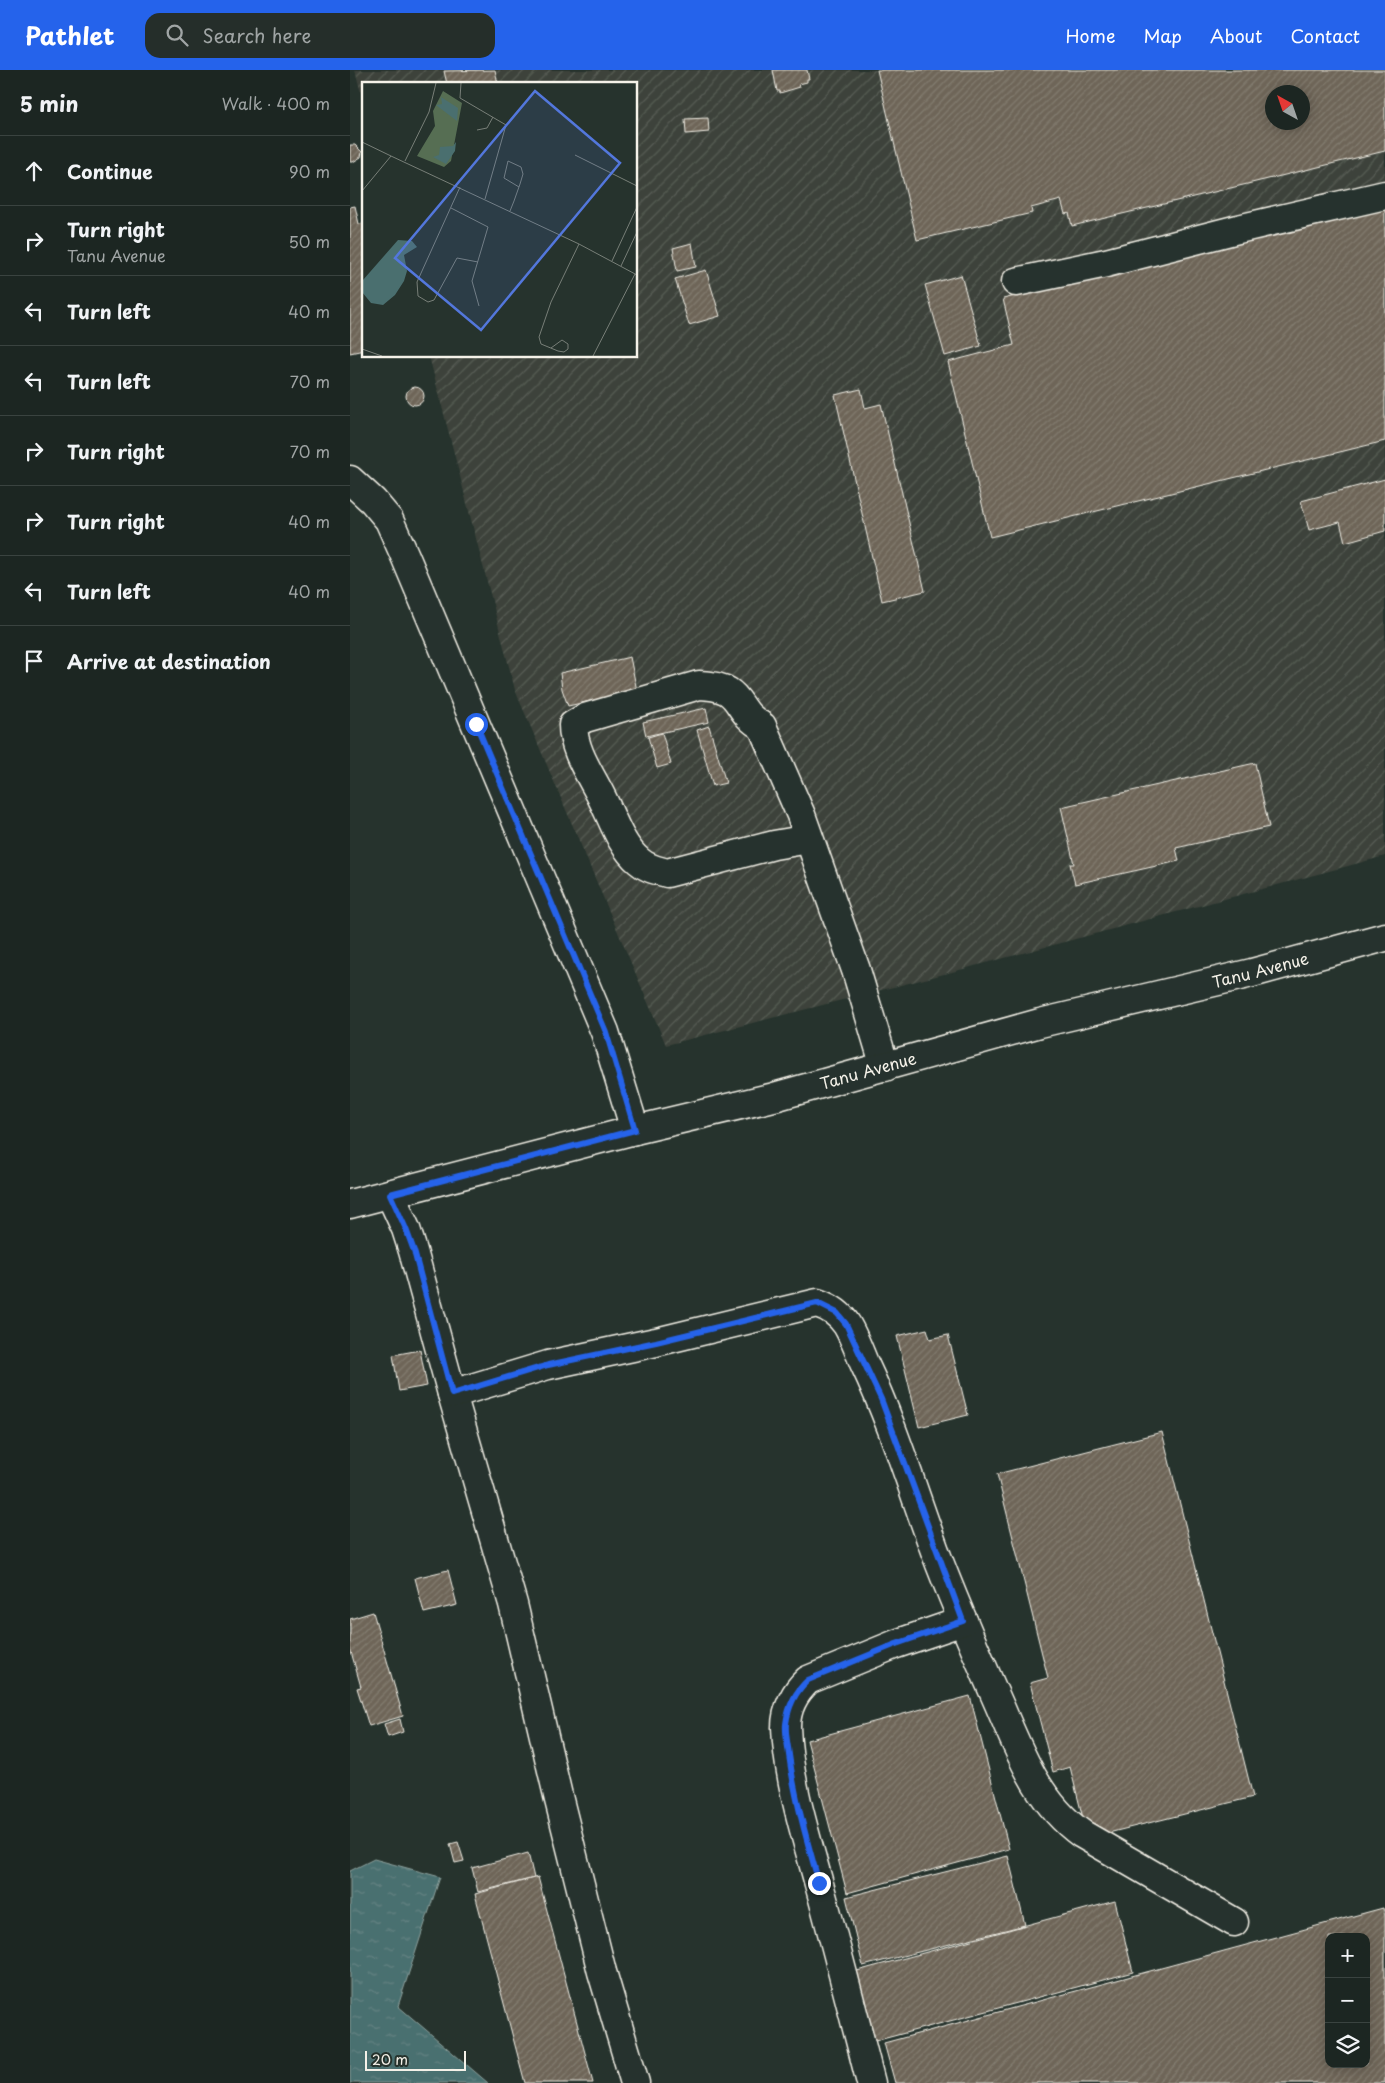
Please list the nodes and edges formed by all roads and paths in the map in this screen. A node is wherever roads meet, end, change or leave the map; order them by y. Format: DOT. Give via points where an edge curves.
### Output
graph roads {
  1 [pos="1385,195"];
  2 [pos="1016,282"];
  3 [pos="350,480"];
  4 [pos="809,839"];
  5 [pos="1385,937"];
  6 [pos="885,1067"];
  7 [pos="635,1130"];
  8 [pos="390,1194"];
  9 [pos="350,1204"];
  10 [pos="452,1394"];
  11 [pos="963,1621"];
  12 [pos="1234,1922"];
  13 [pos="635,2083"];
  14 [pos="871,2083"];
  1 -- 2 [label="street"];
  3 -- 7 [label="street" via="389,520 405,556 606,1032"];
  4 -- 4 [label="street" via="667,872 652,870 638,861 620,836 580,754 573,725 585,718 699,685 714,685 728,690 753,721 762,726"];
  4 -- 6 [label="street" via="856,970"];
  5 -- 6 [label="street, Tanu Avenue" via="1252,973 1040,1023"];
  6 -- 7 [label="street, Tanu Avenue"];
  7 -- 8 [label="street, Tanu Avenue"];
  8 -- 9 [label="street, Tanu Avenue"];
  8 -- 10 [label="street" via="414,1251"];
  10 -- 11 [label="street" via="548,1365 808,1305 817,1303 830,1308 846,1324 881,1399"];
  10 -- 13 [label="street" via="513,1604 602,1972"];
  11 -- 12 [label="street" via="1038,1788 1057,1813 1082,1834"];
  11 -- 14 [label="street" via="808,1680 797,1690 789,1710 786,1726 791,1771 802,1824"];
}
